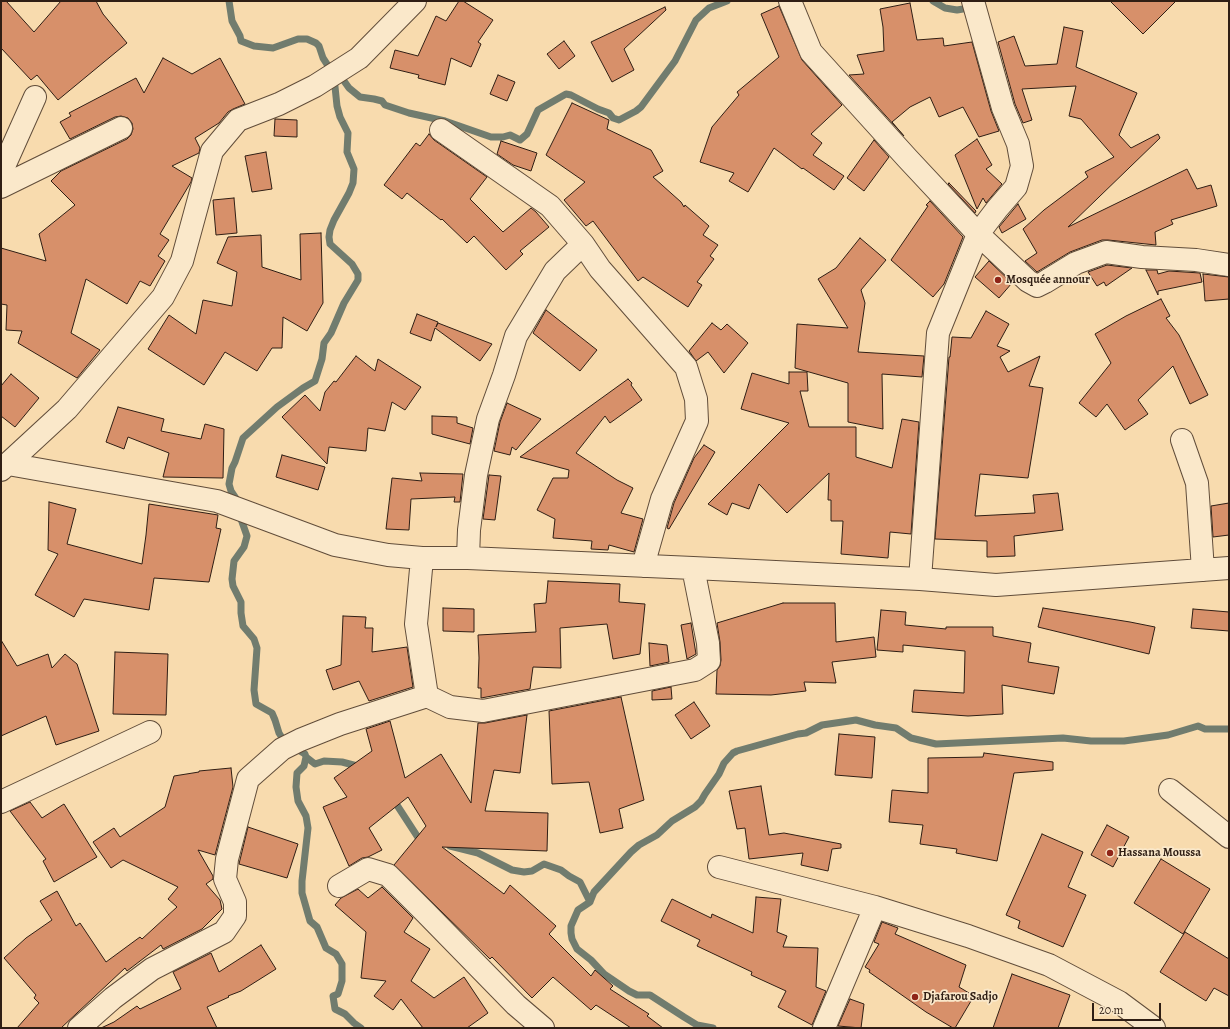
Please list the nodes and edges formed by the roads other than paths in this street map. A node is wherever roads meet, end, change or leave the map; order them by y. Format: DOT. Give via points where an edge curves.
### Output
graph roads {
  1 [pos="415,1"];
  2 [pos="790,1"];
  3 [pos="973,1"];
  4 [pos="35,97"];
  5 [pos="121,128"];
  6 [pos="441,130"];
  7 [pos="1,173"];
  8 [pos="1,187"];
  9 [pos="978,234"];
  10 [pos="583,244"];
  11 [pos="1229,265"];
  12 [pos="1182,440"];
  13 [pos="4,467"];
  14 [pos="422,558"];
  15 [pos="468,558"];
  16 [pos="643,566"];
  17 [pos="694,568"];
  18 [pos="1229,568"];
  19 [pos="1203,570"];
  20 [pos="920,579"];
  21 [pos="427,696"];
  22 [pos="150,732"];
  23 [pos="1170,790"];
  24 [pos="1,802"];
  25 [pos="1229,837"];
  26 [pos="719,867"];
  27 [pos="340,886"];
  28 [pos="876,907"];
  29 [pos="80,1028"];
  30 [pos="543,1028"];
  31 [pos="824,1028"];
  32 [pos="1154,1028"];
  1 -- 13 [label="street" via="358,58 315,86 238,120 212,151 182,260 163,297 66,409"];
  2 -- 9 [label="street" via="811,52"];
  3 -- 9 [label="street" via="1003,108 1018,144 1022,166 1016,187"];
  4 -- 7 [label="street"];
  5 -- 8 [label="street"];
  6 -- 10 [label="street" via="550,206"];
  9 -- 11 [label="street" via="1037,286 1076,263 1106,252"];
  9 -- 20 [label="street" via="938,333"];
  10 -- 15 [label="street" via="555,271 516,336 488,419 476,475"];
  10 -- 16 [label="street" via="600,268 686,367 696,399 697,421 662,499"];
  12 -- 19 [label="street" via="1197,483"];
  13 -- 14 [label="street" via="217,501 335,545 388,556"];
  14 -- 15 [label="street"];
  14 -- 21 [label="street" via="416,624"];
  15 -- 16 [label="street"];
  16 -- 17 [label="street"];
  17 -- 20 [label="street"];
  17 -- 21 [label="street" via="708,643 708,661 695,670 483,711 450,707"];
  18 -- 19 [label="street"];
  19 -- 20 [label="street" via="996,585"];
  21 -- 29 [label="street" via="340,724 291,745 248,779 227,859 225,879 235,902 235,916 224,932 152,969 113,998"];
  22 -- 24 [label="street"];
  23 -- 25 [label="street"];
  26 -- 28 [label="street"];
  27 -- 30 [label="street" via="368,869 388,875 516,1005"];
  28 -- 31 [label="street"];
  28 -- 32 [label="street" via="1049,965 1119,1002"];
}
